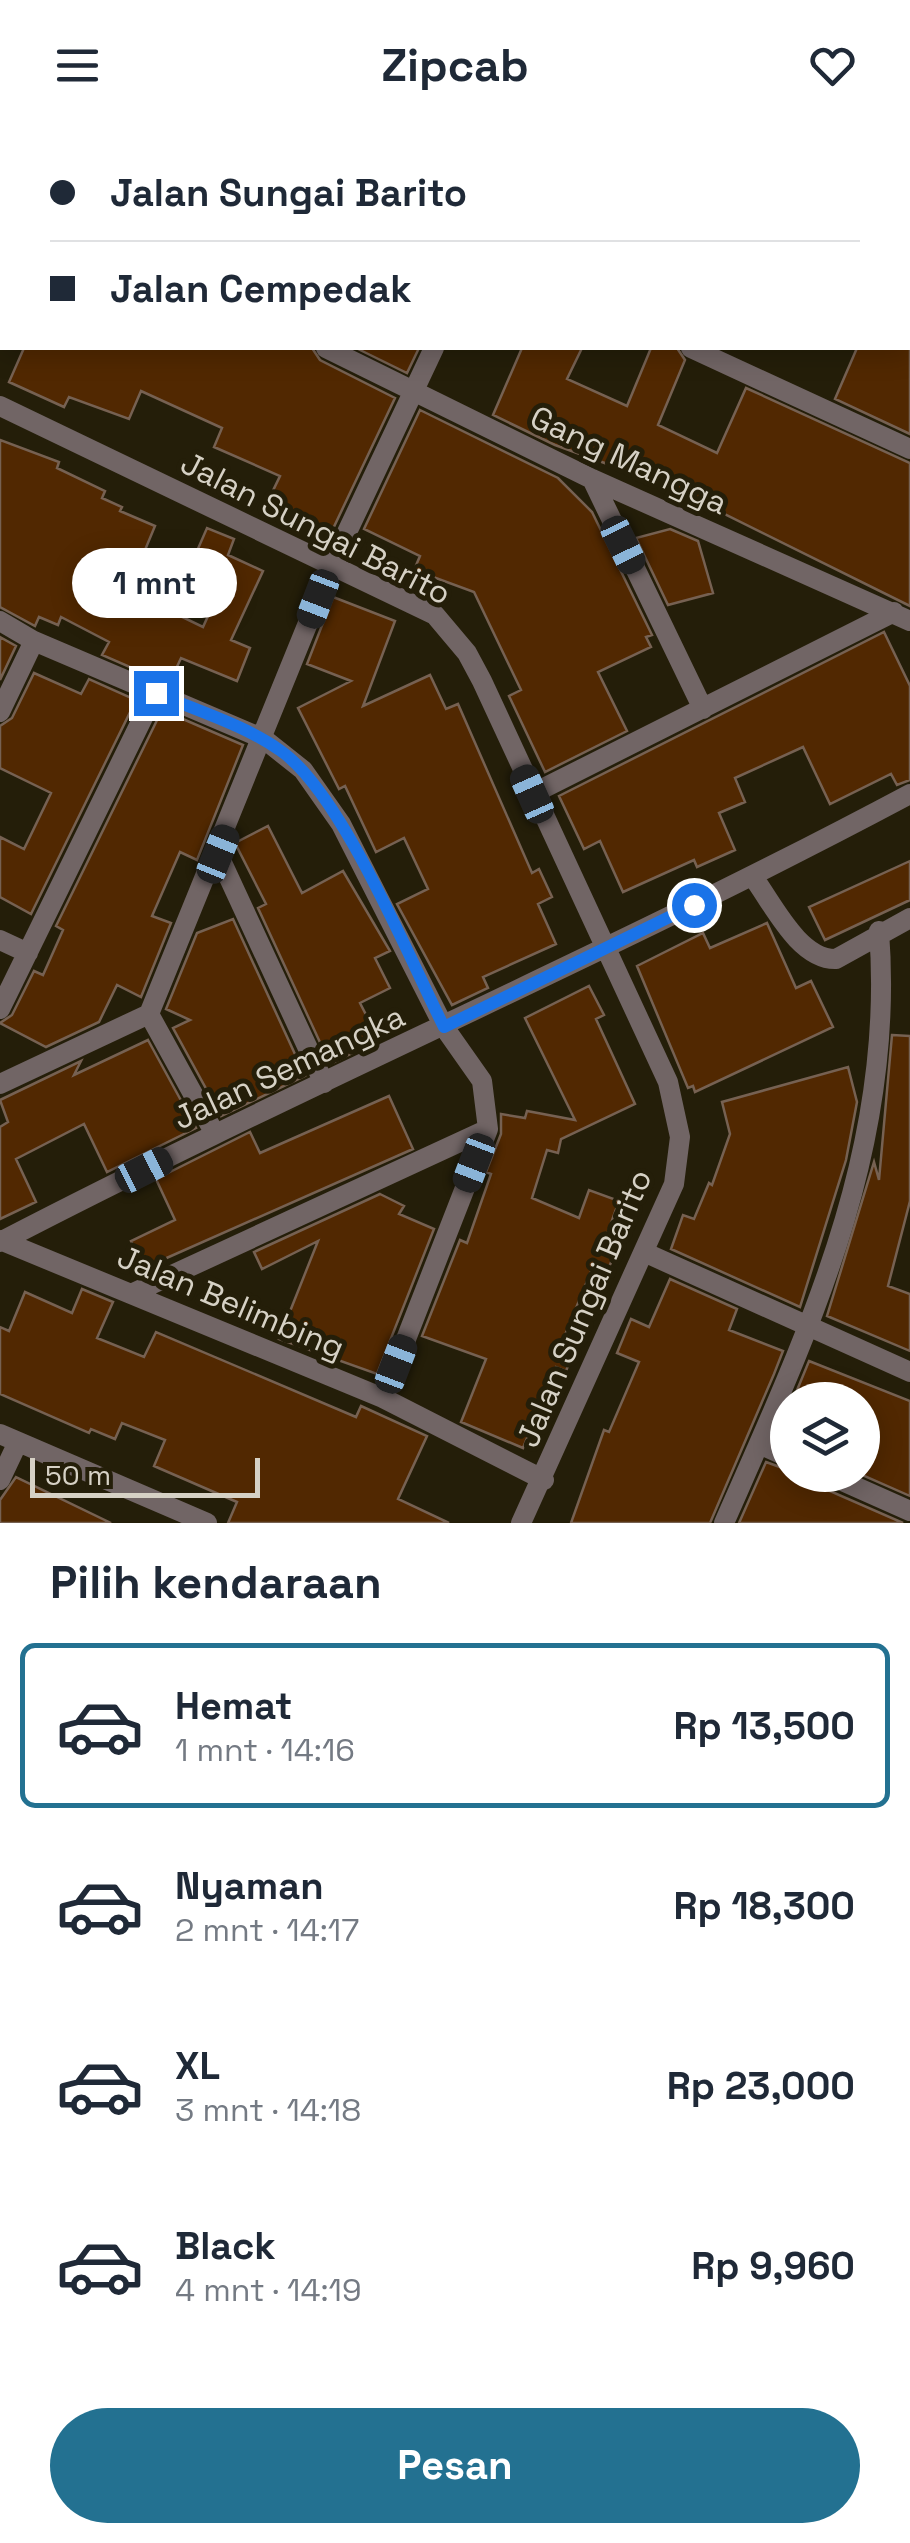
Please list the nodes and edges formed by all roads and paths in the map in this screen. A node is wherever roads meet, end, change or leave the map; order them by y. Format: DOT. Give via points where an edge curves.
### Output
graph roads {
  1 [pos="330,350"];
  2 [pos="433,350"];
  3 [pos="695,350"];
  4 [pos="414,388"];
  5 [pos="0,406"];
  6 [pos="910,449"];
  7 [pos="592,480"];
  8 [pos="332,564"];
  9 [pos="902,616"];
  10 [pos="0,621"];
  11 [pos="34,641"];
  12 [pos="156,693"];
  13 [pos="703,709"];
  14 [pos="0,712"];
  15 [pos="264,740"];
  16 [pos="532,794"];
  17 [pos="910,794"];
  18 [pos="218,854"];
  19 [pos="754,878"];
  20 [pos="910,918"];
  21 [pos="879,932"];
  22 [pos="0,940"];
  23 [pos="604,946"];
  24 [pos="28,952"];
  25 [pos="0,1009"];
  26 [pos="149,1014"];
  27 [pos="444,1027"];
  28 [pos="324,1083"];
  29 [pos="0,1084"];
  30 [pos="488,1129"];
  31 [pos="214,1134"];
  32 [pos="1,1241"];
  33 [pos="646,1252"];
  34 [pos="133,1293"];
  35 [pos="809,1327"];
  36 [pos="910,1372"];
  37 [pos="383,1398"];
  38 [pos="9,1438"];
  39 [pos="759,1444"];
  40 [pos="770,1449"];
  41 [pos="0,1480"];
  42 [pos="544,1480"];
  43 [pos="867,1492"];
  44 [pos="910,1511"];
  45 [pos="207,1523"];
  46 [pos="522,1523"];
  47 [pos="724,1523"];
  1 -- 4 [label="street, Gang Mangga"];
  2 -- 4 [label="street"];
  3 -- 6 [label="street"];
  4 -- 7 [label="street, Gang Mangga"];
  4 -- 8 [label="street"];
  5 -- 8 [label="street, Jalan Sungai Barito"];
  7 -- 9 [label="street, Gang Mangga"];
  7 -- 13 [label="street"];
  8 -- 15 [label="street"];
  8 -- 16 [label="street, Jalan Sungai Barito" via="434,615 451,631 482,681"];
  9 -- 13 [label="street"];
  10 -- 11 [label="street"];
  11 -- 12 [label="street"];
  11 -- 14 [label="street"];
  12 -- 15 [label="street"];
  12 -- 24 [label="street"];
  13 -- 16 [label="street"];
  15 -- 18 [label="street"];
  15 -- 27 [label="street" via="320,790"];
  16 -- 23 [label="street, Jalan Sungai Barito"];
  17 -- 19 [label="street"];
  18 -- 26 [label="street"];
  18 -- 28 [label="street"];
  19 -- 21 [label="street" via="804,946 824,959"];
  19 -- 23 [label="street"];
  20 -- 21 [label="street"];
  21 -- 35 [label="street" via="885,1002 873,1107 860,1172"];
  22 -- 24 [label="street"];
  23 -- 27 [label="street, Jalan Semangka"];
  23 -- 33 [label="street, Jalan Sungai Barito" via="678,1113 674,1184"];
  24 -- 25 [label="street"];
  26 -- 29 [label="street"];
  26 -- 31 [label="street"];
  27 -- 28 [label="street, Jalan Semangka"];
  27 -- 30 [label="street" via="482,1081"];
  28 -- 31 [label="street, Jalan Semangka"];
  30 -- 34 [label="street"];
  30 -- 37 [label="street"];
  31 -- 32 [label="street, Jalan Semangka"];
  32 -- 34 [label="street, Jalan Belimbing"];
  33 -- 35 [label="street"];
  33 -- 42 [label="street, Jalan Sungai Barito"];
  34 -- 37 [label="street, Jalan Belimbing"];
  35 -- 36 [label="street"];
  35 -- 39 [label="street"];
  37 -- 42 [label="street, Jalan Belimbing"];
  38 -- 41 [label="street"];
  38 -- 45 [label="street"];
  39 -- 40 [label="street"];
  39 -- 47 [label="street"];
  42 -- 46 [label="street, Jalan Sungai Barito"];
  43 -- 44 [label="street"];
}
